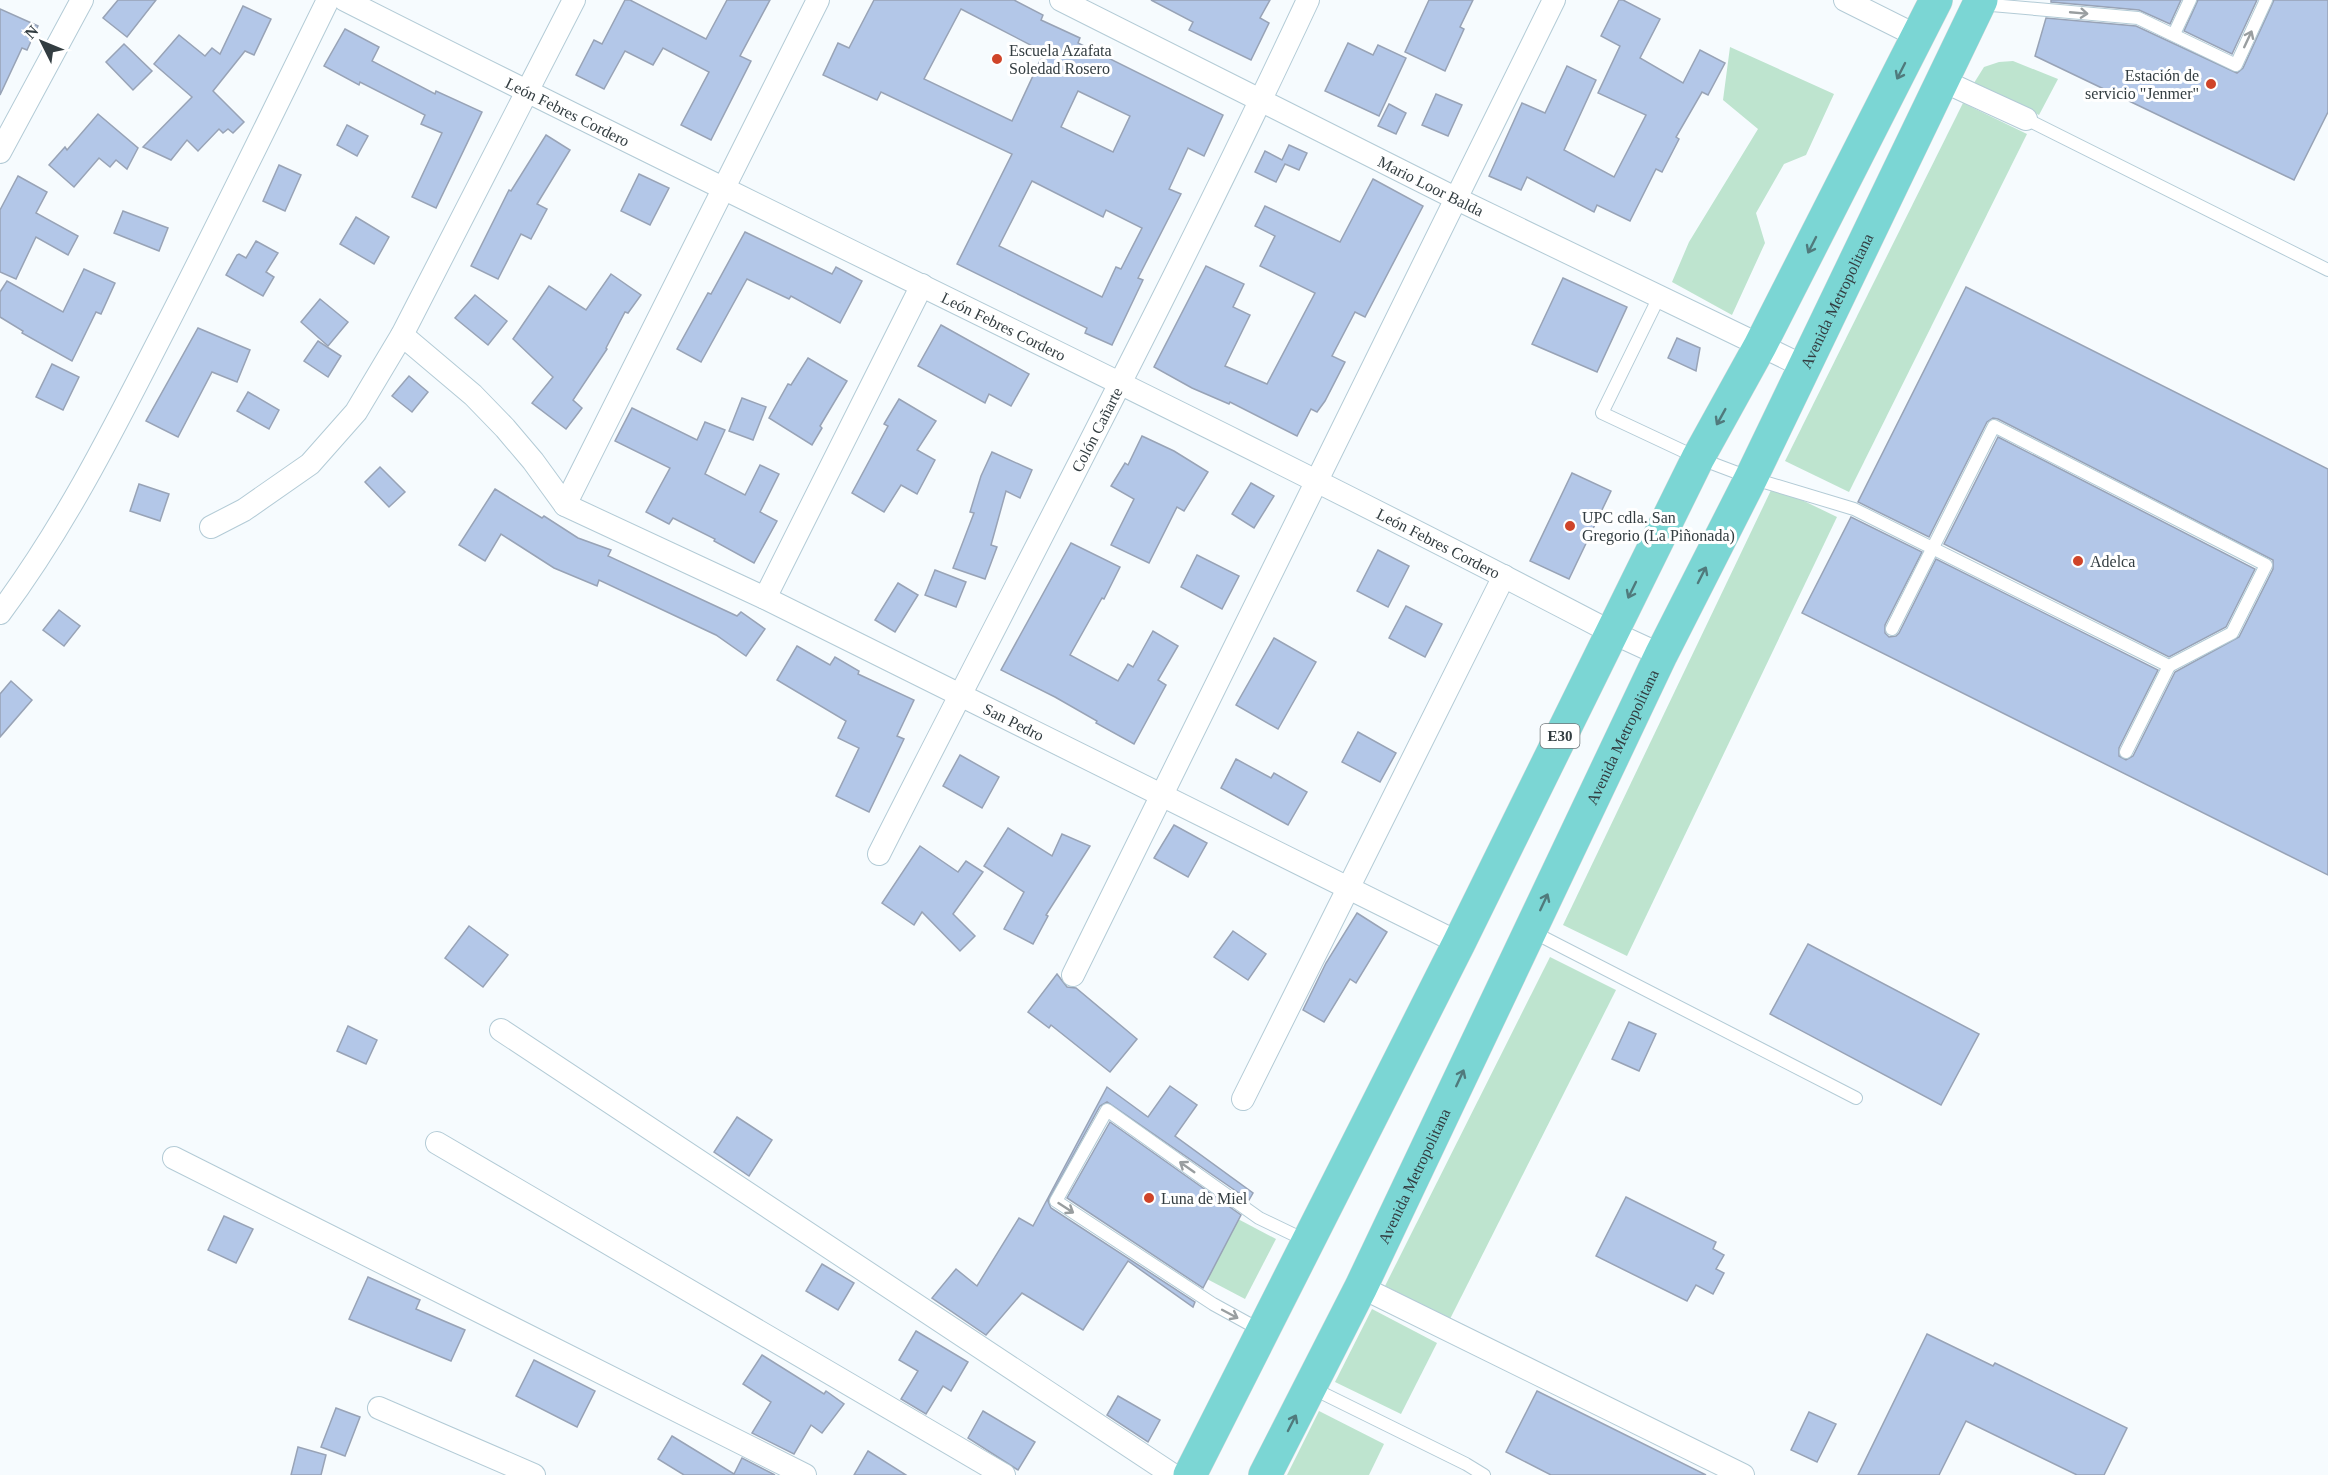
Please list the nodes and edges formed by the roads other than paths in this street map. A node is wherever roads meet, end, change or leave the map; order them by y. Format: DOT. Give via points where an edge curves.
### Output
graph roads {
  1 [pos="82,0"];
  2 [pos="328,0"];
  3 [pos="345,0"];
  4 [pos="574,0"];
  5 [pos="818,0"];
  6 [pos="1061,0"];
  7 [pos="1308,0"];
  8 [pos="1554,0"];
  9 [pos="1845,0"];
  10 [pos="1936,0"];
  11 [pos="2190,0"];
  12 [pos="2266,0"];
  13 [pos="1977,1"];
  14 [pos="2174,34"];
  15 [pos="1918,37"];
  16 [pos="1941,80"];
  17 [pos="527,92"];
  18 [pos="1261,100"];
  19 [pos="2026,119"];
  20 [pos="0,153"];
  21 [pos="725,188"];
  22 [pos="1457,199"];
  23 [pos="2328,270"];
  24 [pos="922,285"];
  25 [pos="1659,297"];
  26 [pos="402,335"];
  27 [pos="1760,346"];
  28 [pos="1803,366"];
  29 [pos="1120,384"];
  30 [pos="1698,458"];
  31 [pos="1751,478"];
  32 [pos="1315,481"];
  33 [pos="565,504"];
  34 [pos="211,527"];
  35 [pos="1933,549"];
  36 [pos="1503,576"];
  37 [pos="765,598"];
  38 [pos="0,613"];
  39 [pos="1892,629"];
  40 [pos="1611,632"];
  41 [pos="1661,655"];
  42 [pos="2169,666"];
  43 [pos="960,694"];
  44 [pos="2126,752"];
  45 [pos="1162,794"];
  46 [pos="879,854"];
  47 [pos="1348,888"];
  48 [pos="1530,930"];
  49 [pos="1460,943"];
  50 [pos="1073,975"];
  51 [pos="501,1030"];
  52 [pos="1856,1098"];
  53 [pos="1243,1099"];
  54 [pos="437,1143"];
  55 [pos="174,1158"];
  56 [pos="1308,1242"];
  57 [pos="1361,1287"];
  58 [pos="1263,1331"];
  59 [pos="1311,1388"];
  60 [pos="379,1408"];
  61 [pos="534,1475"];
  62 [pos="805,1475"];
  63 [pos="1004,1475"];
  64 [pos="1173,1475"];
  65 [pos="1190,1475"];
  66 [pos="1265,1475"];
  67 [pos="1484,1475"];
  68 [pos="1743,1475"];
  1 -- 20 [label="street"];
  2 -- 38 [label="street" via="96,464"];
  3 -- 17 [label="street, León Febres Cordero"];
  4 -- 17 [label="street"];
  5 -- 21 [label="street"];
  6 -- 18 [label="street, Mario Loor Balda"];
  7 -- 18 [label="street, Colón Cañarte"];
  8 -- 22 [label="street"];
  9 -- 15 [label="street"];
  10 -- 15 [label="highway, E30"];
  11 -- 14 [label="lane"];
  14 -- 12 [label="lane, one-way" via="2236,64"];
  13 -- 14 [label="lane, one-way" via="2138,18"];
  13 -- 16 [label="highway, Avenida Metropolitana"];
  15 -- 27 [label="highway, E30, one-way"];
  16 -- 19 [label="street"];
  16 -- 28 [label="highway, Avenida Metropolitana"];
  17 -- 21 [label="street, León Febres Cordero"];
  17 -- 26 [label="street"];
  18 -- 22 [label="street, Mario Loor Balda"];
  18 -- 29 [label="street, Colón Cañarte"];
  19 -- 23 [label="lane"];
  21 -- 24 [label="street, León Febres Cordero"];
  21 -- 33 [label="street"];
  22 -- 25 [label="street, Mario Loor Balda"];
  22 -- 32 [label="street"];
  24 -- 29 [label="street, León Febres Cordero"];
  24 -- 37 [label="street"];
  25 -- 27 [label="street, Mario Loor Balda"];
  25 -- 30 [label="lane" via="1602,413"];
  26 -- 33 [label="street" via="473,395 505,428"];
  26 -- 34 [label="street" via="356,412 310,464 244,510"];
  27 -- 28 [label="street, Mario Loor Balda"];
  27 -- 30 [label="highway, E30, one-way"];
  28 -- 31 [label="highway, Avenida Metropolitana"];
  29 -- 32 [label="street, León Febres Cordero"];
  29 -- 43 [label="street, Colón Cañarte"];
  30 -- 31 [label="lane"];
  30 -- 40 [label="highway, E30, one-way"];
  31 -- 35 [label="lane" via="1854,509"];
  41 -- 31 [label="highway, Avenida Metropolitana, one-way"];
  32 -- 36 [label="street, León Febres Cordero"];
  32 -- 45 [label="street"];
  33 -- 37 [label="street, San Pedro"];
  35 -- 39 [label="lane"];
  35 -- 42 [label="lane"];
  35 -- 42 [label="lane" via="1994,426 2266,565 2232,633"];
  36 -- 40 [label="street, León Febres Cordero"];
  36 -- 47 [label="street"];
  37 -- 43 [label="street, San Pedro"];
  40 -- 41 [label="street, León Febres Cordero"];
  40 -- 49 [label="highway, E30"];
  48 -- 41 [label="highway, Avenida Metropolitana, one-way"];
  42 -- 44 [label="lane"];
  43 -- 45 [label="street, San Pedro"];
  43 -- 46 [label="street, Colón Cañarte"];
  45 -- 47 [label="street, San Pedro"];
  45 -- 50 [label="street"];
  47 -- 49 [label="street, San Pedro"];
  47 -- 53 [label="street"];
  48 -- 52 [label="lane"];
  57 -- 48 [label="highway, Avenida Metropolitana, one-way"];
  49 -- 56 [label="highway, E30"];
  51 -- 64 [label="street"];
  54 -- 63 [label="street"];
  55 -- 62 [label="street"];
  56 -- 58 [label="highway, E30"];
  56 -- 58 [label="lane, one-way" via="1259,1218 1107,1110 1056,1201 1213,1304"];
  57 -- 59 [label="highway, Avenida Metropolitana"];
  57 -- 68 [label="street"];
  58 -- 65 [label="highway, E30"];
  66 -- 59 [label="highway, Avenida Metropolitana, one-way"];
  59 -- 67 [label="lane"];
  60 -- 61 [label="street"];
}
